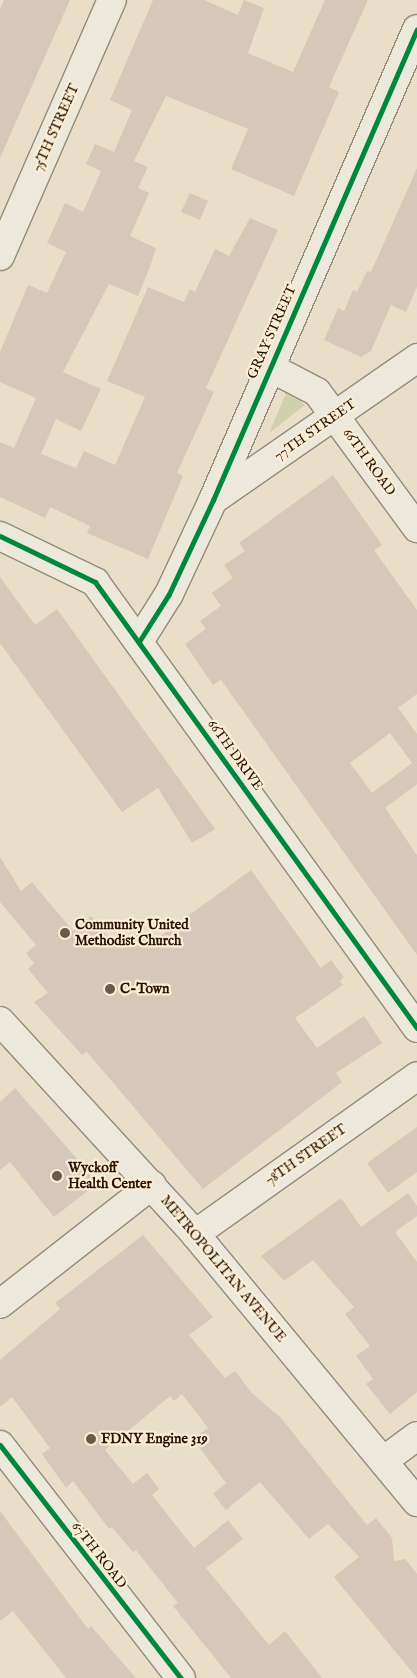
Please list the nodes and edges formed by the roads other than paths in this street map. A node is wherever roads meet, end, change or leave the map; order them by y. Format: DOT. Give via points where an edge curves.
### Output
graph roads {
  1 [pos="112,0"];
  2 [pos="417,29"];
  3 [pos="0,256"];
  4 [pos="417,358"];
  5 [pos="269,367"];
  6 [pos="336,417"];
  7 [pos="213,500"];
  8 [pos="417,528"];
  9 [pos="0,536"];
  10 [pos="140,640"];
  11 [pos="0,1021"];
  12 [pos="417,1028"];
  13 [pos="417,1076"];
  14 [pos="152,1185"];
  15 [pos="194,1234"];
  16 [pos="0,1304"];
  17 [pos="417,1436"];
  18 [pos="0,1445"];
  19 [pos="383,1461"];
  20 [pos="417,1502"];
  21 [pos="181,1678"];
  1 -- 3 [label="street, 75TH STREET"];
  2 -- 5 [label="street, GRAY STREET"];
  4 -- 6 [label="street, 77TH STREET"];
  5 -- 6 [label="street, 66TH ROAD" via="317,392"];
  5 -- 7 [label="street, GRAY STREET"];
  6 -- 7 [label="street, 77TH STREET"];
  6 -- 8 [label="street, 66TH ROAD"];
  7 -- 10 [label="street, GRAY STREET" via="169,594"];
  9 -- 10 [label="street, 66TH DRIVE" via="95,582"];
  10 -- 12 [label="street, 66TH DRIVE"];
  11 -- 14 [label="street, METROPOLITAN AVENUE"];
  13 -- 15 [label="street, 78TH STREET"];
  14 -- 15 [label="street, METROPOLITAN AVENUE"];
  14 -- 16 [label="street"];
  15 -- 19 [label="street, METROPOLITAN AVENUE"];
  17 -- 19 [label="street"];
  18 -- 21 [label="street, 67TH ROAD"];
  19 -- 20 [label="street, METROPOLITAN AVENUE"];
}
